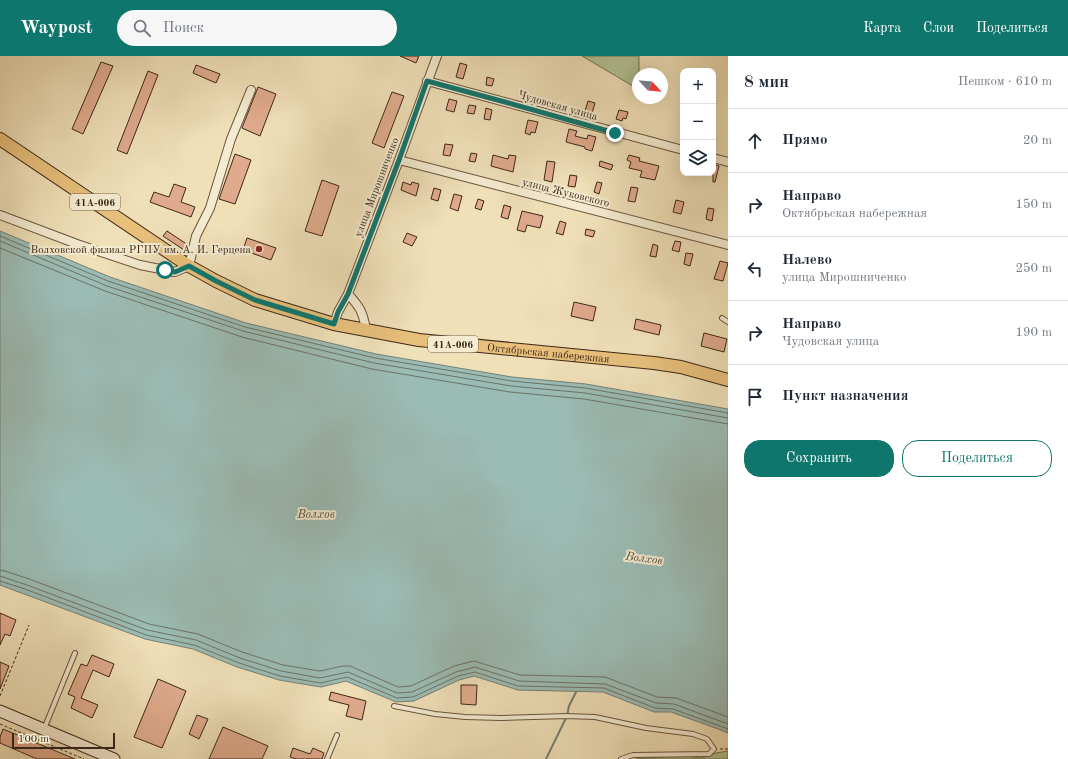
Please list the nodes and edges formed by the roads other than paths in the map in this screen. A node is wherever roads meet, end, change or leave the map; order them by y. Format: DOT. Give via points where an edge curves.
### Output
graph roads {
  1 [pos="437,56"];
  2 [pos="427,81"];
  3 [pos="251,90"];
  4 [pos="0,139"];
  5 [pos="680,149"];
  6 [pos="716,159"];
  7 [pos="399,160"];
  8 [pos="728,162"];
  9 [pos="0,215"];
  10 [pos="728,245"];
  11 [pos="189,266"];
  12 [pos="348,294"];
  13 [pos="722,318"];
  14 [pos="728,322"];
  15 [pos="334,324"];
  16 [pos="366,330"];
  17 [pos="728,380"];
  18 [pos="75,653"];
  19 [pos="394,706"];
  20 [pos="1,713"];
  21 [pos="44,729"];
  22 [pos="337,735"];
  23 [pos="111,758"];
  24 [pos="327,759"];
  25 [pos="621,759"];
  1 -- 2 [label="street, улица Мирошниченко"];
  2 -- 5 [label="street, Чудовская улица"];
  2 -- 7 [label="street, улица Мирошниченко"];
  3 -- 11 [label="street" via="231,139 210,208 196,236"];
  4 -- 11 [label="main road, 41А-006"];
  6 -- 8 [label="street"];
  7 -- 10 [label="street, улица Жуковского"];
  7 -- 12 [label="street, улица Мирошниченко"];
  9 -- 11 [label="street" via="140,265 175,272"];
  11 -- 15 [label="main road, Октябрьская набережная / 41А-006" via="255,300"];
  12 -- 15 [label="street, улица Мирошниченко"];
  12 -- 16 [label="street" via="364,314"];
  13 -- 14 [label="lane"];
  15 -- 16 [label="main road, Октябрьская набережная / 41А-006"];
  16 -- 17 [label="main road, Октябрьская набережная / 41А-006" via="419,340 654,363 681,367"];
  18 -- 21 [label="lane"];
  19 -- 25 [label="lane" via="465,717 595,717 646,728 693,734 706,739 714,749 709,754 634,755"];
  20 -- 21 [label="street"];
  21 -- 23 [label="street"];
  22 -- 24 [label="lane"];
}
